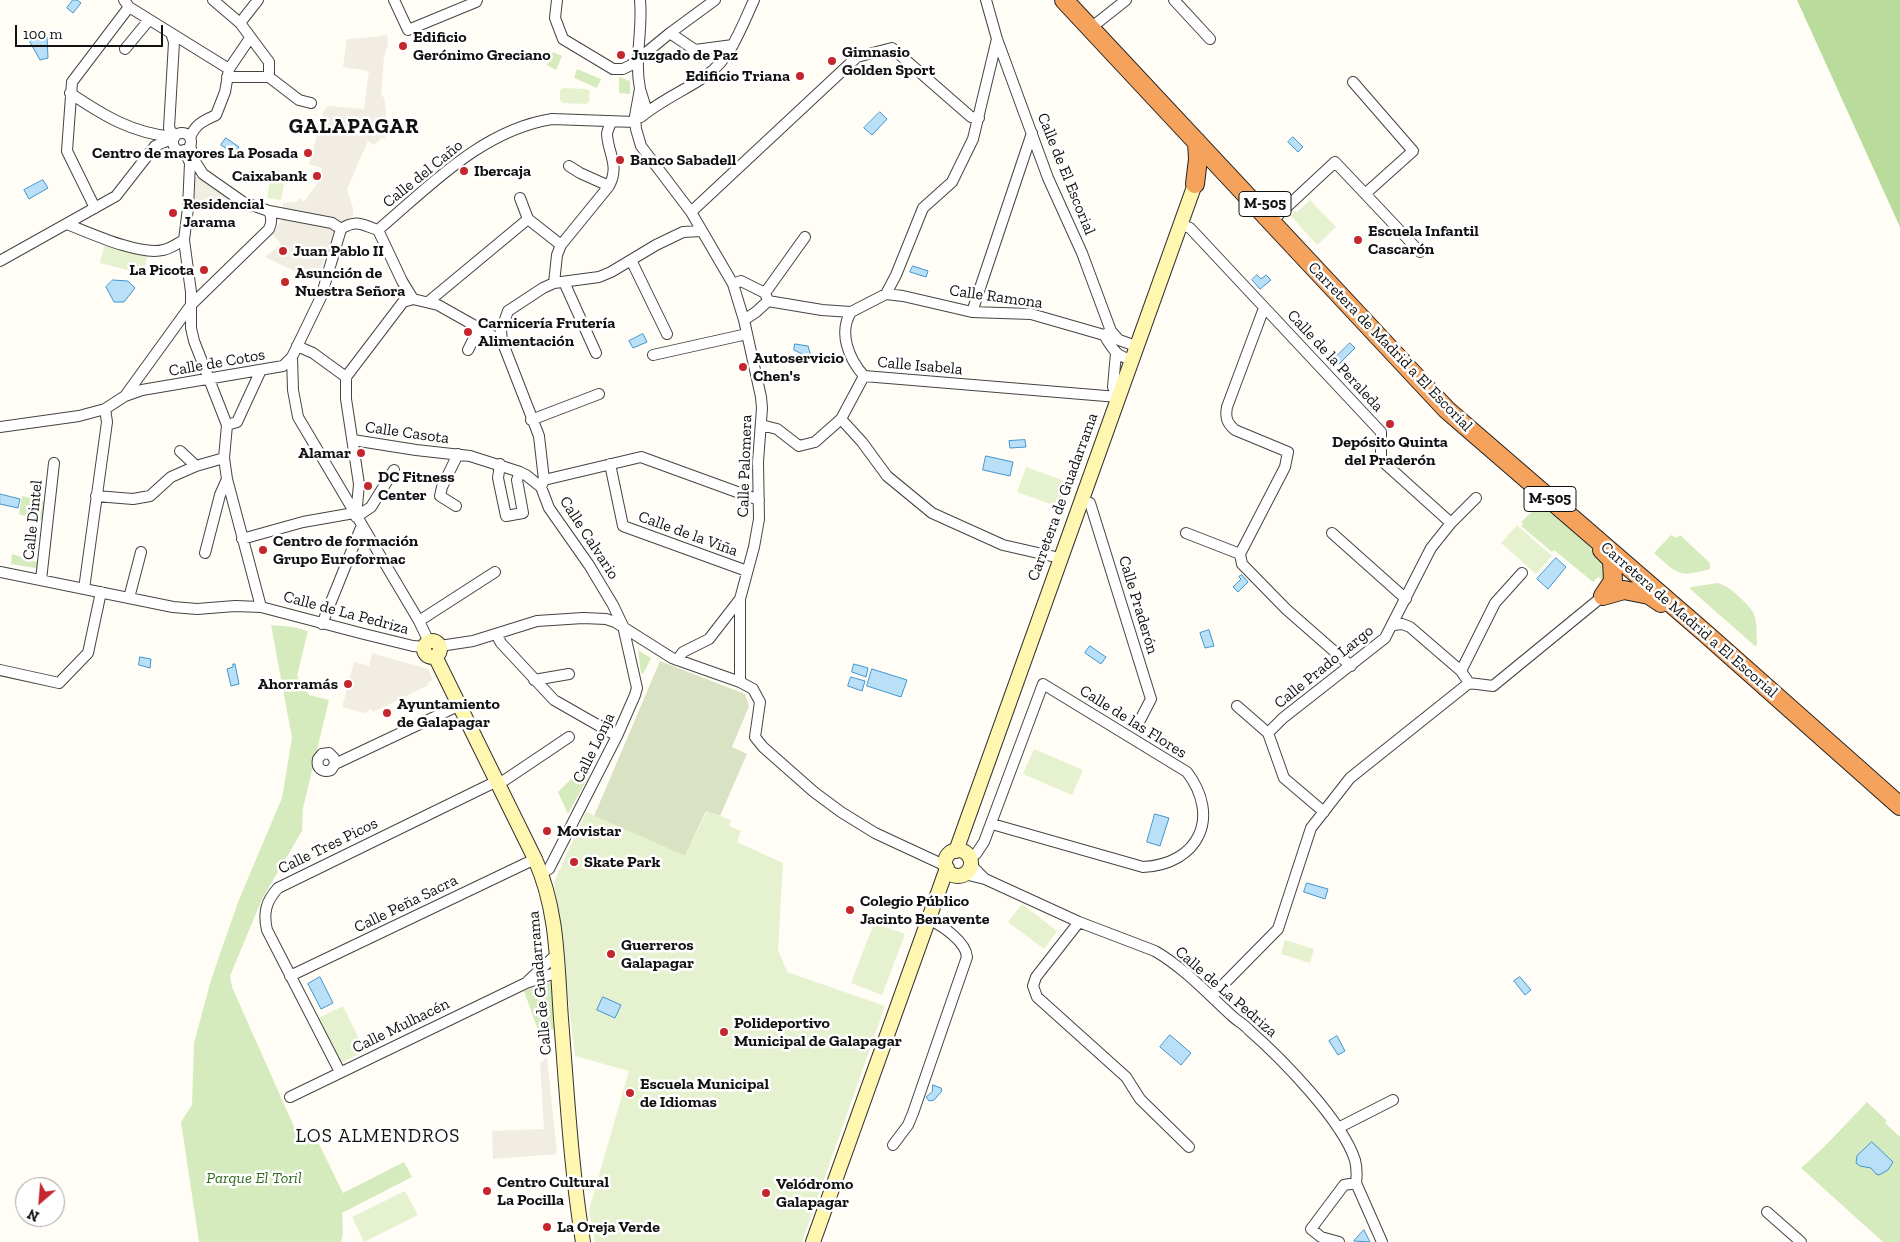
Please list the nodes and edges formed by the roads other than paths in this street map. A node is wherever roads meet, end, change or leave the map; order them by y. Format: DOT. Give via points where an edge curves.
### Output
graph roads {
  1 [pos="213,0"];
  2 [pos="258,0"];
  3 [pos="394,0"];
  4 [pos="477,0"];
  5 [pos="557,0"];
  6 [pos="640,0"];
  7 [pos="715,0"];
  8 [pos="754,0"];
  9 [pos="986,0"];
  10 [pos="1064,0"];
  11 [pos="1076,0"];
  12 [pos="1126,0"];
  13 [pos="1174,0"];
  14 [pos="127,3"];
  15 [pos="149,20"];
  16 [pos="1097,23"];
  17 [pos="240,24"];
  18 [pos="171,33"];
  19 [pos="670,33"];
  20 [pos="250,38"];
  21 [pos="997,39"];
  22 [pos="1210,39"];
  23 [pos="733,45"];
  24 [pos="125,49"];
  25 [pos="638,60"];
  26 [pos="613,69"];
  27 [pos="228,73"];
  28 [pos="270,77"];
  29 [pos="1353,82"];
  30 [pos="639,84"];
  31 [pos="70,93"];
  32 [pos="312,103"];
  33 [pos="646,113"];
  34 [pos="979,118"];
  35 [pos="610,122"];
  36 [pos="635,122"];
  37 [pos="1032,133"];
  38 [pos="174,138"];
  39 [pos="1197,142"];
  40 [pos="188,144"];
  41 [pos="569,166"];
  42 [pos="1223,169"];
  43 [pos="203,174"];
  44 [pos="190,178"];
  45 [pos="1195,184"];
  46 [pos="609,186"];
  47 [pos="1365,194"];
  48 [pos="520,198"];
  49 [pos="95,208"];
  50 [pos="269,211"];
  51 [pos="691,212"];
  52 [pos="1277,216"];
  53 [pos="528,219"];
  54 [pos="67,224"];
  55 [pos="1180,224"];
  56 [pos="341,230"];
  57 [pos="378,230"];
  58 [pos="702,231"];
  59 [pos="805,238"];
  60 [pos="184,240"];
  61 [pos="561,245"];
  62 [pos="1420,252"];
  63 [pos="631,260"];
  64 [pos="0,261"];
  65 [pos="559,283"];
  66 [pos="733,284"];
  67 [pos="886,294"];
  68 [pos="767,297"];
  69 [pos="413,299"];
  70 [pos="428,302"];
  71 [pos="192,305"];
  72 [pos="1264,308"];
  73 [pos="851,312"];
  74 [pos="972,312"];
  75 [pos="744,320"];
  76 [pos="479,328"];
  77 [pos="1107,333"];
  78 [pos="667,334"];
  79 [pos="748,334"];
  80 [pos="502,340"];
  81 [pos="297,346"];
  82 [pos="468,350"];
  83 [pos="1134,352"];
  84 [pos="596,353"];
  85 [pos="1116,353"];
  86 [pos="653,355"];
  87 [pos="292,357"];
  88 [pos="261,370"];
  89 [pos="864,376"];
  90 [pos="346,377"];
  91 [pos="210,378"];
  92 [pos="599,394"];
  93 [pos="125,396"];
  94 [pos="1118,397"];
  95 [pos="105,409"];
  96 [pos="841,419"];
  97 [pos="531,420"];
  98 [pos="227,425"];
  99 [pos="761,425"];
  100 [pos="0,427"];
  101 [pos="353,440"];
  102 [pos="180,451"];
  103 [pos="458,454"];
  104 [pos="224,458"];
  105 [pos="54,463"];
  106 [pos="500,464"];
  107 [pos="543,464"];
  108 [pos="610,464"];
  109 [pos="196,466"];
  110 [pos="394,470"];
  111 [pos="523,473"];
  112 [pos="227,479"];
  113 [pos="542,484"];
  114 [pos="96,496"];
  115 [pos="1476,498"];
  116 [pos="1081,499"];
  117 [pos="759,500"];
  118 [pos="456,506"];
  119 [pos="357,518"];
  120 [pos="1577,522"];
  121 [pos="1451,523"];
  122 [pos="1186,533"];
  123 [pos="1332,533"];
  124 [pos="242,539"];
  125 [pos="141,552"];
  126 [pos="205,552"];
  127 [pos="1240,554"];
  128 [pos="1060,558"];
  129 [pos="747,571"];
  130 [pos="0,572"];
  131 [pos="495,572"];
  132 [pos="1522,573"];
  133 [pos="41,580"];
  134 [pos="84,589"];
  135 [pos="101,592"];
  136 [pos="1603,596"];
  137 [pos="129,598"];
  138 [pos="740,599"];
  139 [pos="1406,599"];
  140 [pos="261,606"];
  141 [pos="419,621"];
  142 [pos="322,624"];
  143 [pos="1394,625"];
  144 [pos="623,626"];
  145 [pos="1705,633"];
  146 [pos="496,634"];
  147 [pos="432,648"];
  148 [pos="677,660"];
  149 [pos="1351,666"];
  150 [pos="0,670"];
  151 [pos="1461,671"];
  152 [pos="569,674"];
  153 [pos="534,680"];
  154 [pos="740,682"];
  155 [pos="1469,683"];
  156 [pos="460,705"];
  157 [pos="1237,706"];
  158 [pos="1138,724"];
  159 [pos="1268,733"];
  160 [pos="569,736"];
  161 [pos="618,736"];
  162 [pos="335,764"];
  163 [pos="497,782"];
  164 [pos="1900,792"];
  165 [pos="1900,806"];
  166 [pos="1324,812"];
  167 [pos="992,824"];
  168 [pos="535,859"];
  169 [pos="958,863"];
  170 [pos="541,873"];
  171 [pos="930,920"];
  172 [pos="1080,922"];
  173 [pos="557,954"];
  174 [pos="558,972"];
  175 [pos="290,976"];
  176 [pos="526,983"];
  177 [pos="1212,996"];
  178 [pos="340,1072"];
  179 [pos="290,1097"];
  180 [pos="1393,1100"];
  181 [pos="1338,1128"];
  182 [pos="893,1145"];
  183 [pos="1189,1147"];
  184 [pos="1356,1183"];
  185 [pos="1767,1212"];
  186 [pos="583,1242"];
  187 [pos="813,1242"];
  188 [pos="1339,1242"];
  189 [pos="1382,1242"];
  190 [pos="1801,1242"];
  1 -- 17 [label="street"];
  2 -- 17 [label="street"];
  3 -- 4 [label="street" via="408,30"];
  5 -- 26 [label="street" via="555,18 563,39"];
  6 -- 25 [label="street"];
  7 -- 19 [label="street"];
  8 -- 23 [label="street"];
  9 -- 21 [label="street, Calle de El Escorial"];
  10 -- 39 [label="highway, Carretera de Madrid a El Escorial / M-505"];
  11 -- 16 [label="highway, Carretera de Madrid a El Escorial / M-505"];
  12 -- 16 [label="street"];
  13 -- 22 [label="street"];
  14 -- 15 [label="street"];
  14 -- 31 [label="street" via="72,82"];
  15 -- 18 [label="street"];
  15 -- 24 [label="street"];
  16 -- 52 [label="highway, Carretera de Madrid a El Escorial / M-505"];
  17 -- 20 [label="street"];
  18 -- 27 [label="street"];
  18 -- 38 [label="street" via="174,42 170,128"];
  19 -- 23 [label="street" via="695,50"];
  19 -- 25 [label="street"];
  20 -- 27 [label="street"];
  20 -- 28 [label="street" via="269,62"];
  21 -- 34 [label="street"];
  21 -- 37 [label="street, Calle de El Escorial"];
  23 -- 33 [label="street" via="708,75"];
  25 -- 26 [label="street" via="623,69"];
  25 -- 30 [label="street"];
  26 -- 30 [label="street"];
  27 -- 28 [label="street"];
  27 -- 40 [label="street" via="216,115 193,128"];
  28 -- 32 [label="street" via="299,100"];
  29 -- 47 [label="street" via="1412,150"];
  30 -- 33 [label="street"];
  30 -- 36 [label="street"];
  31 -- 38 [label="street" via="110,120 154,135"];
  31 -- 49 [label="street" via="66,151"];
  33 -- 36 [label="street"];
  34 -- 51 [label="street" via="971,117 892,48 857,57"];
  34 -- 67 [label="street" via="952,182 923,208"];
  35 -- 36 [label="street, Calle del Caño"];
  35 -- 46 [label="street" via="607,134 614,162"];
  35 -- 57 [label="street, Calle del Caño" via="552,119 491,141 446,172"];
  36 -- 51 [label="street" via="641,146"];
  37 -- 74 [label="street"];
  37 -- 77 [label="street, Calle de El Escorial" via="1048,178 1089,270"];
  38 -- 40 [label="street" via="175,147"];
  38 -- 40 [label="street" via="184,133"];
  38 -- 49 [label="street" via="155,146 116,196"];
  39 -- 42 [label="highway, Carretera de Madrid a El Escorial / M-505"];
  39 -- 45 [label="highway"];
  40 -- 43 [label="street"];
  40 -- 44 [label="street"];
  41 -- 46 [label="street"];
  42 -- 45 [label="highway" via="1209,171"];
  42 -- 120 [label="highway, Carretera de Madrid a El Escorial / M-505" via="1447,410"];
  43 -- 44 [label="street"];
  43 -- 50 [label="street" via="243,202"];
  44 -- 60 [label="street"];
  45 -- 55 [label="main road, Carretera de Guadarrama"];
  46 -- 61 [label="street"];
  47 -- 52 [label="street" via="1335,162"];
  47 -- 62 [label="street"];
  48 -- 53 [label="street"];
  49 -- 54 [label="street"];
  50 -- 56 [label="street" via="332,223"];
  50 -- 71 [label="street" via="272,217 269,228"];
  51 -- 58 [label="street"];
  52 -- 164 [label="highway, Carretera de Madrid a El Escorial / M-505" via="1457,405"];
  53 -- 61 [label="street"];
  53 -- 70 [label="street"];
  54 -- 60 [label="street" via="148,251 164,250"];
  54 -- 64 [label="street"];
  55 -- 72 [label="street, Calle de la Peraleda" via="1190,228"];
  55 -- 83 [label="main road, Carretera de Guadarrama"];
  56 -- 57 [label="street, Calle del Caño" via="358,223"];
  56 -- 81 [label="street, Calle de Guadarrama" via="321,297"];
  57 -- 69 [label="street"];
  58 -- 63 [label="street" via="684,232"];
  58 -- 66 [label="street"];
  59 -- 68 [label="street"];
  60 -- 71 [label="street"];
  61 -- 65 [label="street" via="557,255"];
  63 -- 65 [label="street" via="599,278"];
  63 -- 78 [label="street"];
  65 -- 80 [label="street" via="508,311 501,331"];
  65 -- 84 [label="street"];
  66 -- 68 [label="street" via="741,281"];
  66 -- 75 [label="street"];
  67 -- 73 [label="street"];
  67 -- 74 [label="street, Calle Ramona"];
  68 -- 73 [label="street" via="822,310"];
  68 -- 75 [label="street" via="756,312"];
  69 -- 70 [label="street"];
  69 -- 90 [label="street" via="403,302"];
  70 -- 76 [label="street"];
  71 -- 91 [label="street" via="194,341"];
  71 -- 93 [label="street"];
  72 -- 121 [label="street, Calle de la Peraleda" via="1381,432 1380,460"];
  72 -- 127 [label="street" via="1226,416 1228,424 1235,430 1288,452 1285,467"];
  73 -- 89 [label="street" via="844,335 854,365"];
  74 -- 77 [label="street, Calle Ramona" via="1031,314"];
  75 -- 79 [label="street"];
  76 -- 80 [label="street"];
  76 -- 82 [label="street"];
  77 -- 83 [label="street"];
  77 -- 85 [label="street"];
  79 -- 86 [label="street"];
  79 -- 99 [label="street, Calle Palomera" via="761,397"];
  80 -- 97 [label="street, Calle Calvario"];
  81 -- 87 [label="street, Calle de Guadarrama"];
  81 -- 90 [label="street" via="313,353"];
  83 -- 85 [label="street" via="1124,358"];
  83 -- 94 [label="main road, Carretera de Guadarrama"];
  85 -- 94 [label="street" via="1113,387"];
  87 -- 88 [label="street, Calle de Cotos" via="283,366"];
  87 -- 119 [label="street, Calle de Guadarrama" via="298,417"];
  88 -- 91 [label="street, Calle de Cotos"];
  88 -- 98 [label="street" via="237,422"];
  89 -- 94 [label="street, Calle Isabela"];
  89 -- 96 [label="street, Calle Isabela"];
  90 -- 101 [label="street"];
  91 -- 93 [label="street, Calle de Cotos"];
  91 -- 98 [label="street"];
  92 -- 97 [label="street"];
  93 -- 95 [label="street"];
  94 -- 116 [label="main road, Carretera de Guadarrama"];
  95 -- 100 [label="street" via="80,416"];
  95 -- 114 [label="street" via="107,422"];
  96 -- 99 [label="street, Calle Isabela" via="815,442 799,446 777,429"];
  96 -- 128 [label="street" via="886,476 932,513 1003,545"];
  97 -- 107 [label="street, Calle Calvario" via="539,436"];
  98 -- 104 [label="street"];
  99 -- 117 [label="street, Calle Palomera"];
  101 -- 103 [label="street, Calle Casota"];
  101 -- 119 [label="street" via="359,484"];
  102 -- 109 [label="street"];
  103 -- 106 [label="street, Calle Casota"];
  103 -- 118 [label="street, Calle Casota" via="440,496"];
  104 -- 109 [label="street"];
  104 -- 112 [label="street"];
  105 -- 133 [label="street, Calle Dintel"];
  106 -- 111 [label="street, Calle Casota"];
  106 -- 111 [label="street" via="498,478 506,516 523,513 518,480"];
  107 -- 111 [label="street"];
  107 -- 113 [label="street, Calle Calvario"];
  108 -- 113 [label="street"];
  108 -- 117 [label="street" via="641,457"];
  108 -- 129 [label="street, Calle de la Viña" via="623,526"];
  109 -- 114 [label="street" via="170,477 150,496 133,499"];
  110 -- 119 [label="street" via="371,507"];
  111 -- 113 [label="street, Calle Casota"];
  112 -- 124 [label="street"];
  112 -- 126 [label="street"];
  113 -- 144 [label="street, Calle Calvario" via="549,508 595,575"];
  114 -- 134 [label="street"];
  115 -- 121 [label="street, Calle Prado Largo"];
  116 -- 128 [label="main road, Carretera de Guadarrama"];
  116 -- 158 [label="street, Calle Praderón" via="1090,502 1152,699"];
  117 -- 129 [label="street, Calle Palomera" via="759,519"];
  119 -- 124 [label="street" via="303,522"];
  119 -- 141 [label="street, Calle de Guadarrama"];
  119 -- 142 [label="street"];
  120 -- 136 [label="highway" via="1612,560 1613,581"];
  120 -- 145 [label="highway, Carretera de Madrid a El Escorial / M-505"];
  121 -- 139 [label="street, Calle Prado Largo" via="1432,548"];
  122 -- 127 [label="street"];
  123 -- 139 [label="street"];
  124 -- 140 [label="street"];
  125 -- 137 [label="street"];
  127 -- 149 [label="street" via="1242,564 1286,609"];
  128 -- 169 [label="main road, Carretera de Guadarrama" via="966,822"];
  129 -- 138 [label="street, Calle Palomera"];
  130 -- 133 [label="street, Calle de La Pedriza"];
  131 -- 141 [label="street"];
  132 -- 151 [label="street" via="1495,603"];
  133 -- 134 [label="street, Calle de La Pedriza"];
  134 -- 135 [label="street, Calle de La Pedriza"];
  135 -- 137 [label="street, Calle de La Pedriza"];
  135 -- 150 [label="street" via="88,653 59,683"];
  136 -- 145 [label="highway" via="1624,590 1649,595"];
  136 -- 155 [label="street" via="1493,686"];
  137 -- 140 [label="street, Calle de La Pedriza" via="186,608"];
  138 -- 148 [label="street, Calle Palomera" via="709,639 683,652"];
  138 -- 154 [label="street, Calle Palomera"];
  139 -- 143 [label="street, Calle Prado Largo"];
  140 -- 142 [label="street, Calle de La Pedriza"];
  141 -- 147 [label="street, Calle de Guadarrama"];
  142 -- 147 [label="street, Calle de La Pedriza"];
  143 -- 149 [label="street, Calle Prado Largo" via="1385,638"];
  143 -- 151 [label="street" via="1410,627"];
  144 -- 146 [label="street, Calle de La Pedriza" via="606,619 580,618 537,621"];
  144 -- 148 [label="street, Calle de La Pedriza"];
  144 -- 161 [label="street, Calle Lonja" via="637,688"];
  145 -- 165 [label="highway, Carretera de Madrid a El Escorial / M-505"];
  146 -- 147 [label="street, Calle de La Pedriza"];
  146 -- 153 [label="street"];
  147 -- 156 [label="main road, Calle de Guadarrama"];
  148 -- 154 [label="street, Calle de La Pedriza"];
  149 -- 159 [label="street, Calle Prado Largo"];
  151 -- 155 [label="street"];
  152 -- 153 [label="street"];
  153 -- 161 [label="street" via="554,700"];
  154 -- 169 [label="street, Calle de La Pedriza" via="753,689 759,699 756,740 814,792 859,825 927,856"];
  155 -- 166 [label="street" via="1350,778"];
  156 -- 162 [label="street"];
  156 -- 163 [label="main road, Calle de Guadarrama"];
  157 -- 159 [label="street"];
  159 -- 166 [label="street" via="1284,778"];
  160 -- 163 [label="street, Calle Tres Picos" via="505,780"];
  161 -- 170 [label="street, Calle Lonja" via="549,868"];
  163 -- 168 [label="main road, Calle de Guadarrama"];
  163 -- 175 [label="street, Calle Tres Picos" via="278,888 269,898 264,920"];
  166 -- 177 [label="street" via="1311,828 1278,929"];
  167 -- 167 [label="street, Calle de las Flores" via="1044,684 1186,772 1197,786 1203,802 1203,819 1189,849 1176,860 1160,866 1143,867"];
  167 -- 169 [label="street, Calle de las Flores" via="979,851"];
  168 -- 170 [label="main road, Calle de Guadarrama"];
  168 -- 175 [label="street, Calle Peña Sacra"];
  169 -- 171 [label="main road, Carretera de Guadarrama"];
  169 -- 172 [label="street, Calle de La Pedriza" via="985,879"];
  170 -- 173 [label="main road, Calle de Guadarrama" via="554,919"];
  171 -- 182 [label="street" via="948,930 968,957 913,1113"];
  171 -- 187 [label="main road, Carretera de Guadarrama"];
  172 -- 177 [label="street, Calle de La Pedriza" via="1155,951"];
  172 -- 183 [label="street" via="1036,977 1033,986 1037,997 1126,1077 1140,1099"];
  173 -- 174 [label="main road, Calle de Guadarrama"];
  173 -- 176 [label="street, Calle Mulhacén"];
  174 -- 176 [label="street, Calle Mulhacén"];
  174 -- 186 [label="main road, Calle de Guadarrama"];
  175 -- 178 [label="street, Calle Tres Picos"];
  176 -- 178 [label="street, Calle Mulhacén"];
  177 -- 181 [label="street, Calle de La Pedriza" via="1289,1070"];
  178 -- 179 [label="street, Calle Mulhacén"];
  180 -- 181 [label="street"];
  181 -- 184 [label="street, Calle de La Pedriza" via="1354,1159"];
  184 -- 188 [label="street" via="1344,1185 1311,1229 1321,1238"];
  184 -- 189 [label="street, Calle de La Pedriza"];
  185 -- 190 [label="street"];
}
